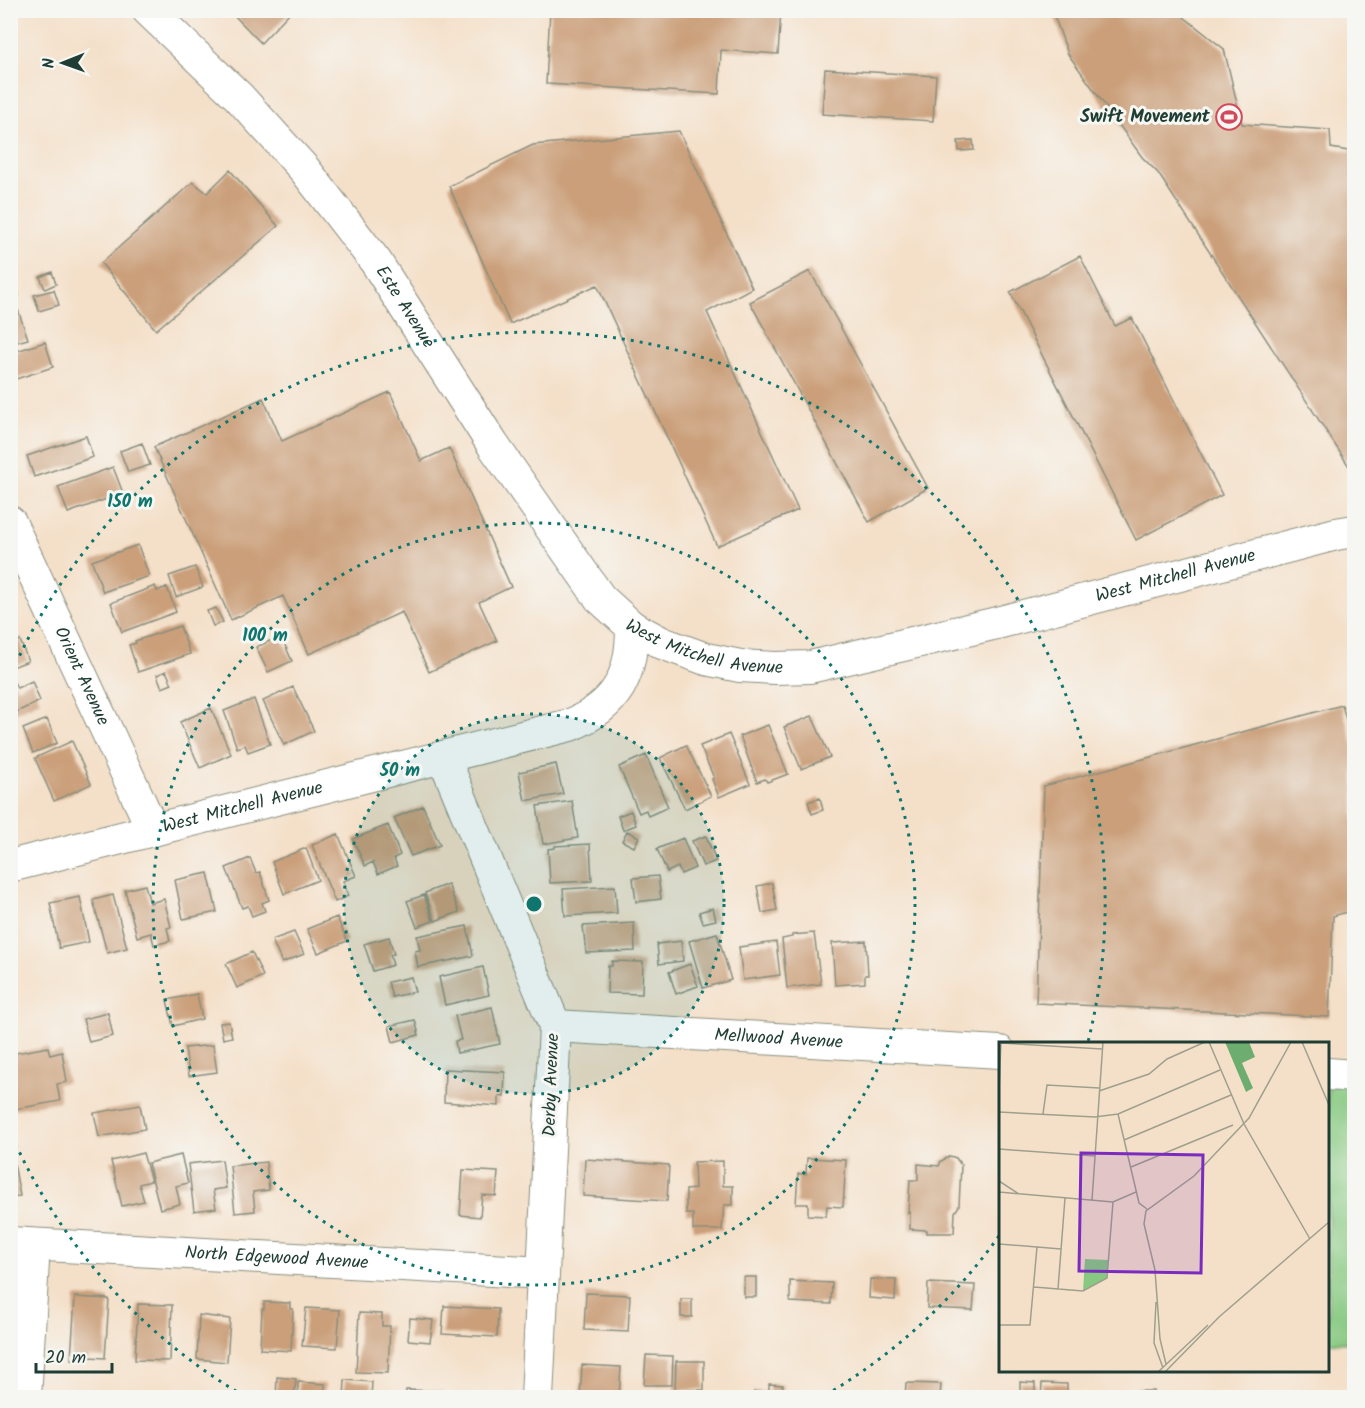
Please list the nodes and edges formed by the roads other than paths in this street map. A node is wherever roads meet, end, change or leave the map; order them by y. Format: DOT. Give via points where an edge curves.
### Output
graph roads {
  1 [pos="148,10"];
  2 [pos="10,522"];
  3 [pos="1354,531"];
  4 [pos="632,627"];
  5 [pos="444,758"];
  6 [pos="153,830"];
  7 [pos="10,866"];
  8 [pos="555,1026"];
  9 [pos="999,1052"];
  10 [pos="1329,1074"];
  11 [pos="1354,1076"];
  12 [pos="22,1244"];
  13 [pos="543,1273"];
  14 [pos="25,1398"];
  15 [pos="537,1398"];
  1 -- 4 [label="street, Este Avenue" via="239,97 305,170 376,262 493,445 600,598"];
  2 -- 6 [label="street, Orient Avenue"];
  3 -- 4 [label="street, West Mitchell Avenue" via="997,623 810,666 752,667 706,659"];
  4 -- 5 [label="street, West Mitchell Avenue" via="632,652 624,676 603,707 570,725"];
  5 -- 6 [label="street, West Mitchell Avenue"];
  5 -- 8 [label="street, Derby Avenue"];
  6 -- 7 [label="street, West Mitchell Avenue"];
  8 -- 9 [label="street, Mellwood Avenue"];
  8 -- 13 [label="street, Derby Avenue"];
  10 -- 11 [label="street"];
  12 -- 13 [label="street, North Edgewood Avenue"];
  12 -- 14 [label="street"];
  13 -- 15 [label="street, Derby Avenue"];
}
